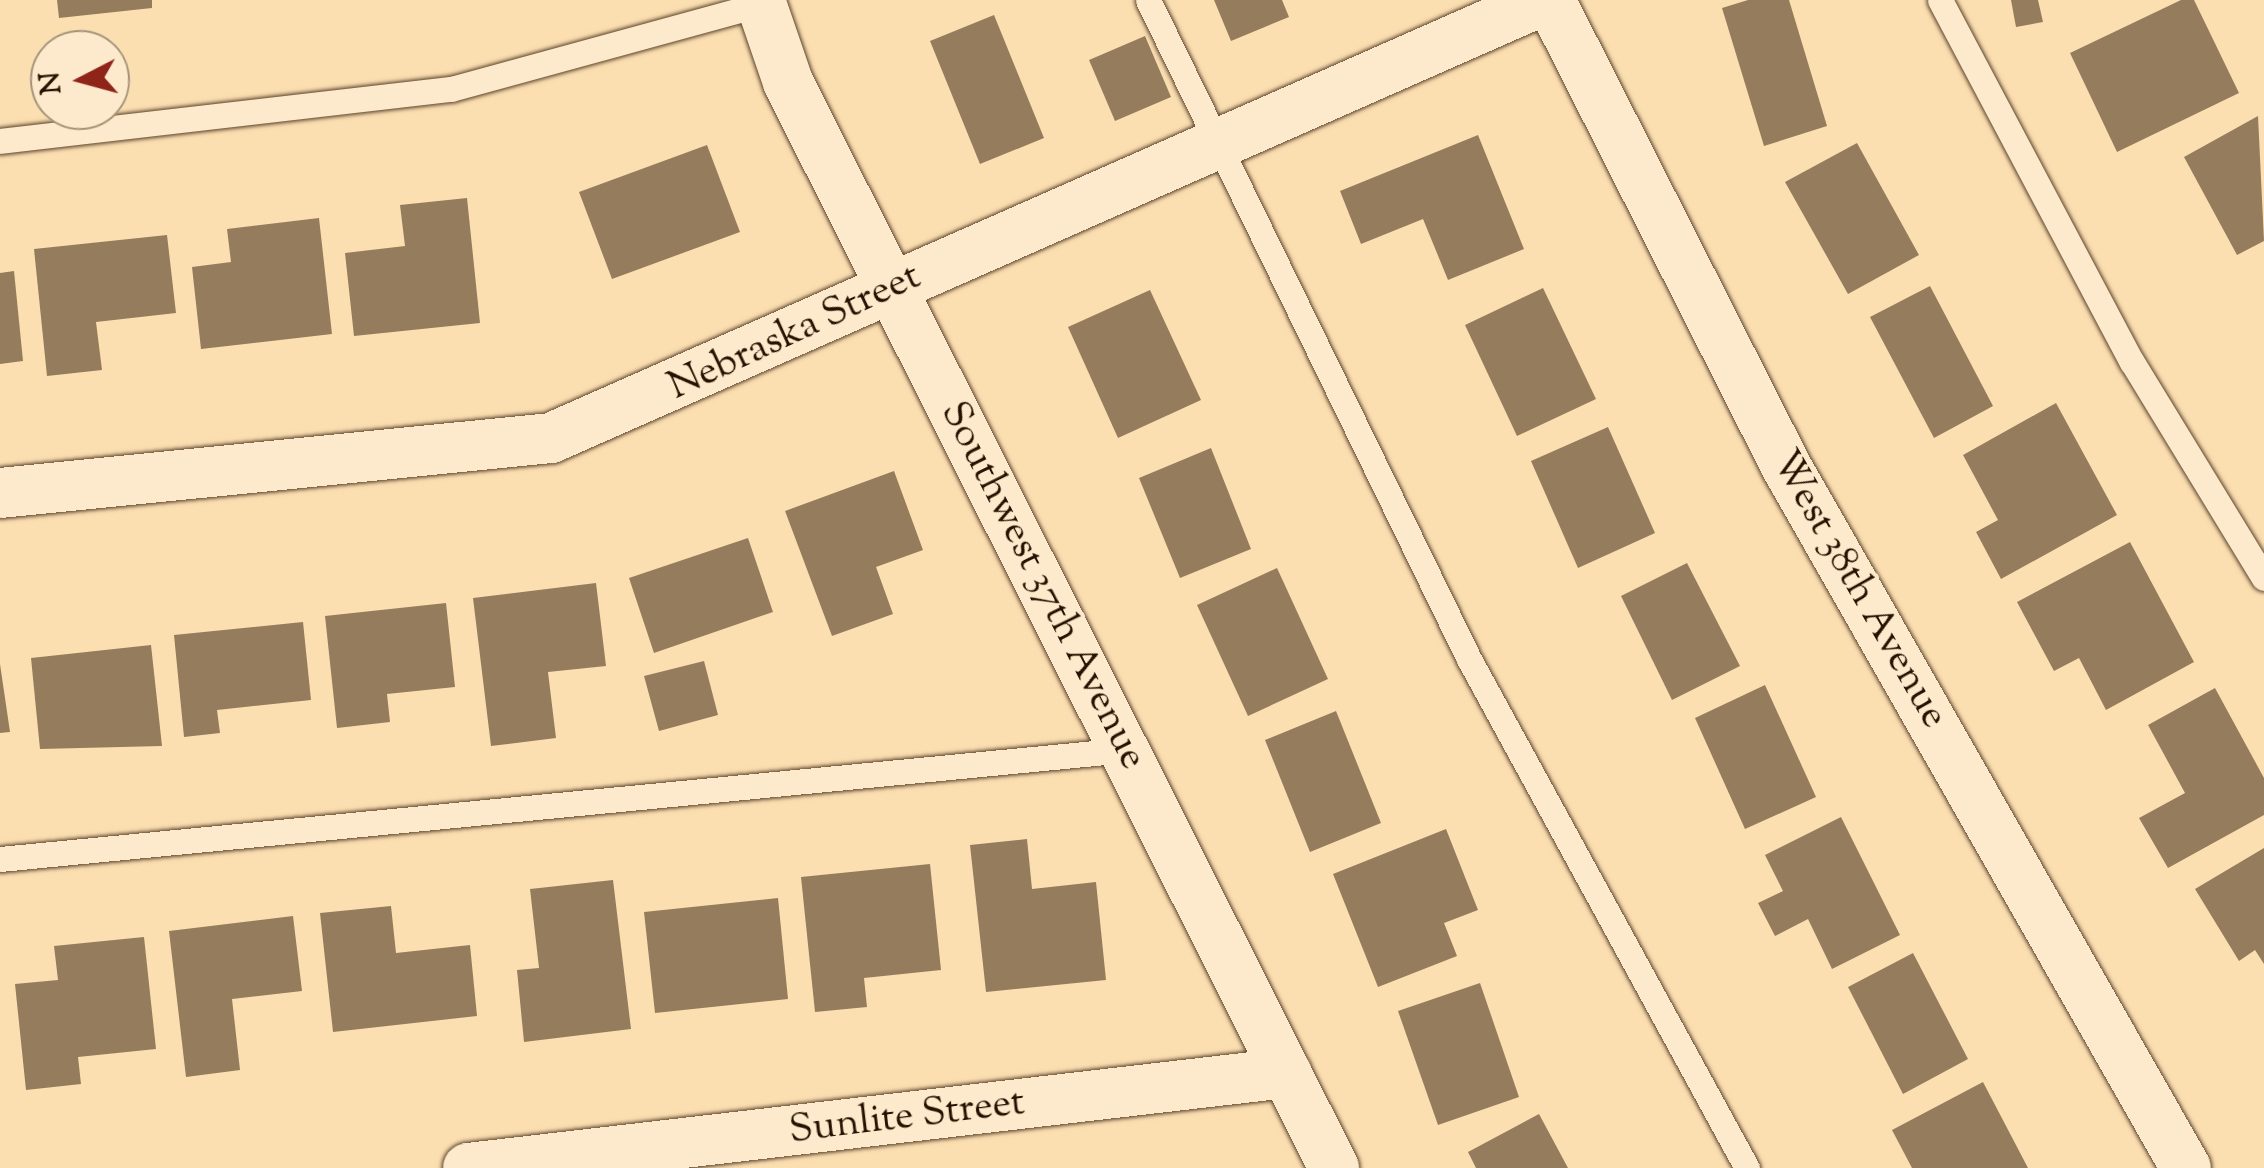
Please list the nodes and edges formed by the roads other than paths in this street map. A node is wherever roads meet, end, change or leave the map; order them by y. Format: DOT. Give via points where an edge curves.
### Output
graph roads {
  1 [pos="1148,0"];
  2 [pos="1547,0"];
  3 [pos="1940,0"];
  4 [pos="760,2"];
  5 [pos="0,141"];
  6 [pos="1212,146"];
  7 [pos="891,286"];
  8 [pos="0,494"];
  9 [pos="2264,578"];
  10 [pos="1125,750"];
  11 [pos="0,858"];
  12 [pos="1287,1073"];
  13 [pos="468,1168"];
  14 [pos="1334,1168"];
  15 [pos="1748,1168"];
  16 [pos="2186,1168"];
  1 -- 6 [label="lane"];
  2 -- 6 [label="street, Nebraska Street"];
  2 -- 16 [label="street, West 38th Avenue" via="1786,466"];
  3 -- 9 [label="lane" via="2132,362"];
  4 -- 5 [label="lane" via="451,89"];
  4 -- 7 [label="street, Southwest 37th Avenue" via="788,82"];
  6 -- 7 [label="street, Nebraska Street"];
  6 -- 15 [label="lane" via="1469,659"];
  7 -- 8 [label="street, Nebraska Street" via="551,438"];
  7 -- 10 [label="street, Southwest 37th Avenue"];
  10 -- 11 [label="lane"];
  10 -- 12 [label="street, Southwest 37th Avenue"];
  12 -- 13 [label="street, Sunlite Street"];
  12 -- 14 [label="street, Southwest 37th Avenue"];
}
